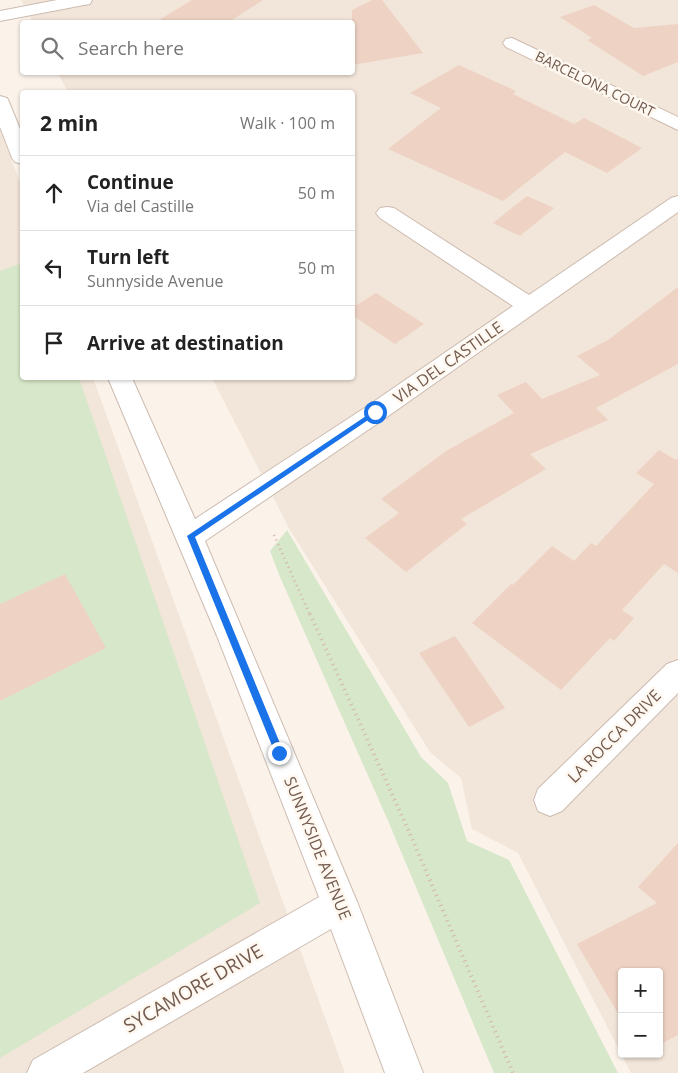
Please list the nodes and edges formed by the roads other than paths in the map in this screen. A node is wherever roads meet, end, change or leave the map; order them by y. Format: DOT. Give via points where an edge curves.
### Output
graph roads {
  1 [pos="84,0"];
  2 [pos="0,16"];
  3 [pos="512,43"];
  4 [pos="2,113"];
  5 [pos="678,124"];
  6 [pos="20,154"];
  7 [pos="678,202"];
  8 [pos="387,213"];
  9 [pos="528,305"];
  10 [pos="121,380"];
  11 [pos="191,536"];
  12 [pos="678,673"];
  13 [pos="550,800"];
  14 [pos="341,904"];
  15 [pos="46,1073"];
  16 [pos="404,1073"];
  1 -- 2 [label="street"];
  3 -- 5 [label="street, BARCELONA COURT"];
  4 -- 6 [label="street"];
  7 -- 9 [label="street, VIA DEL CASTILLE"];
  8 -- 9 [label="street"];
  9 -- 11 [label="street, VIA DEL CASTILLE"];
  10 -- 11 [label="street, SUNNYSIDE AVENUE"];
  11 -- 14 [label="street, SUNNYSIDE AVENUE"];
  12 -- 13 [label="street, LA ROCCA DRIVE"];
  14 -- 15 [label="street, SYCAMORE DRIVE"];
  14 -- 16 [label="street, SUNNYSIDE AVENUE"];
}
